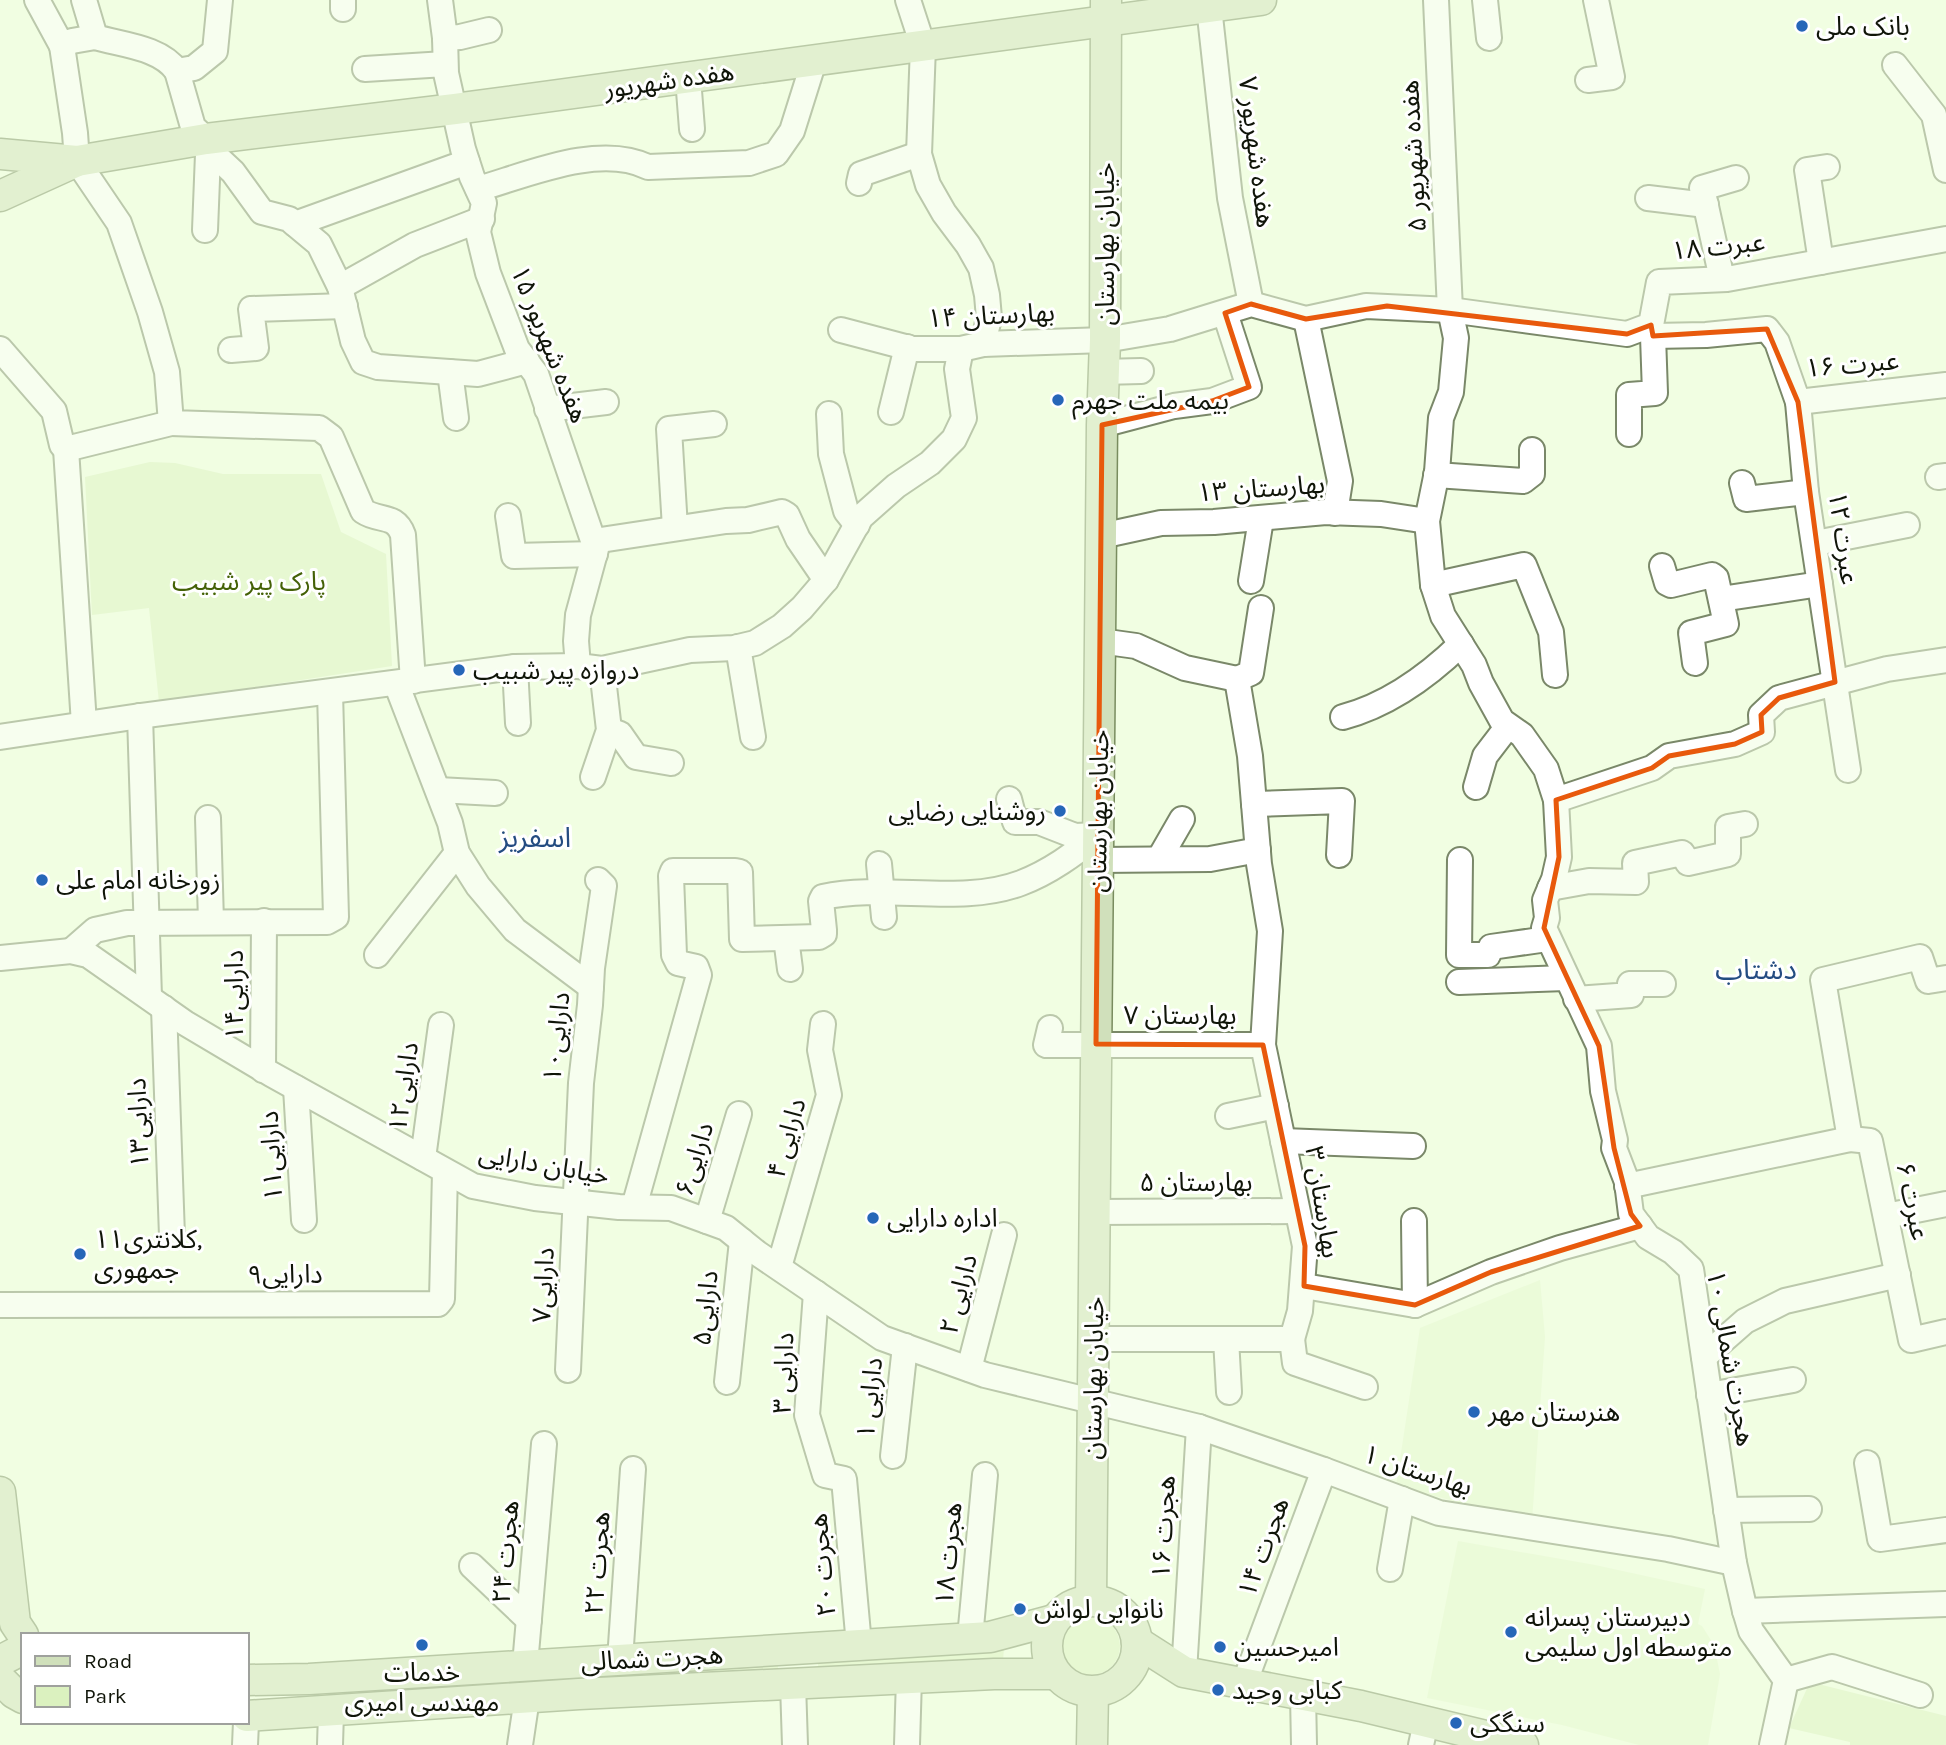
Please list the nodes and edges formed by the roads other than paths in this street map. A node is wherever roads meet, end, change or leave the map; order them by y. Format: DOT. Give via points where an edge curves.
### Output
graph roads {
  1 [pos="37,0"];
  2 [pos="84,0"];
  3 [pos="220,0"];
  4 [pos="440,0"];
  5 [pos="908,0"];
  6 [pos="1079,0"];
  7 [pos="1436,0"];
  8 [pos="1485,0"];
  9 [pos="1596,0"];
  10 [pos="1246,1"];
  11 [pos="1200,5"];
  12 [pos="1106,10"];
  13 [pos="1051,29"];
  14 [pos="489,30"];
  15 [pos="94,37"];
  16 [pos="1489,37"];
  17 [pos="445,38"];
  18 [pos="62,46"];
  19 [pos="923,46"];
  20 [pos="814,61"];
  21 [pos="446,64"];
  22 [pos="1895,65"];
  23 [pos="365,69"];
  24 [pos="177,71"];
  25 [pos="688,78"];
  26 [pos="1588,80"];
  27 [pos="455,109"];
  28 [pos="1940,113"];
  29 [pos="692,129"];
  30 [pos="206,139"];
  31 [pos="0,154"];
  32 [pos="919,154"];
  33 [pos="76,161"];
  34 [pos="467,162"];
  35 [pos="1827,167"];
  36 [pos="1946,170"];
  37 [pos="1736,177"];
  38 [pos="859,183"];
  39 [pos="478,189"];
  40 [pos="0,196"];
  41 [pos="1648,198"];
  42 [pos="1706,205"];
  43 [pos="482,219"];
  44 [pos="295,224"];
  45 [pos="205,230"];
  46 [pos="1946,239"];
  47 [pos="1821,262"];
  48 [pos="1722,279"];
  49 [pos="343,296"];
  50 [pos="1251,304"];
  51 [pos="1450,310"];
  52 [pos="1225,313"];
  53 [pos="1306,319"];
  54 [pos="841,330"];
  55 [pos="1652,331"];
  56 [pos="1105,340"];
  57 [pos="907,347"];
  58 [pos="972,347"];
  59 [pos="0,349"];
  60 [pos="231,350"];
  61 [pos="541,369"];
  62 [pos="1141,371"];
  63 [pos="450,372"];
  64 [pos="1102,372"];
  65 [pos="1946,385"];
  66 [pos="606,402"];
  67 [pos="1798,402"];
  68 [pos="547,409"];
  69 [pos="891,412"];
  70 [pos="829,414"];
  71 [pos="456,418"];
  72 [pos="171,423"];
  73 [pos="714,424"];
  74 [pos="1102,425"];
  75 [pos="1629,434"];
  76 [pos="66,449"];
  77 [pos="1532,450"];
  78 [pos="1436,475"];
  79 [pos="1742,483"];
  80 [pos="1807,492"];
  81 [pos="1335,513"];
  82 [pos="508,516"];
  83 [pos="1261,519"];
  84 [pos="1427,521"];
  85 [pos="1907,525"];
  86 [pos="857,526"];
  87 [pos="676,528"];
  88 [pos="1101,536"];
  89 [pos="1816,543"];
  90 [pos="594,548"];
  91 [pos="1662,566"];
  92 [pos="826,580"];
  93 [pos="1251,581"];
  94 [pos="1820,584"];
  95 [pos="1433,585"];
  96 [pos="1721,599"];
  97 [pos="1261,608"];
  98 [pos="1100,641"];
  99 [pos="1461,644"];
  100 [pos="738,647"];
  101 [pos="1946,660"];
  102 [pos="1696,663"];
  103 [pos="515,667"];
  104 [pos="591,668"];
  105 [pos="1555,675"];
  106 [pos="1237,680"];
  107 [pos="405,682"];
  108 [pos="1835,682"];
  109 [pos="330,692"];
  110 [pos="140,716"];
  111 [pos="1343,717"];
  112 [pos="518,723"];
  113 [pos="84,724"];
  114 [pos="1508,726"];
  115 [pos="609,730"];
  116 [pos="0,737"];
  117 [pos="753,737"];
  118 [pos="671,763"];
  119 [pos="1848,770"];
  120 [pos="593,777"];
  121 [pos="1476,787"];
  122 [pos="438,790"];
  123 [pos="495,793"];
  124 [pos="1009,799"];
  125 [pos="1556,800"];
  126 [pos="1254,804"];
  127 [pos="208,818"];
  128 [pos="1182,819"];
  129 [pos="1745,824"];
  130 [pos="1098,848"];
  131 [pos="1258,850"];
  132 [pos="457,853"];
  133 [pos="1339,855"];
  134 [pos="1160,859"];
  135 [pos="1460,860"];
  136 [pos="878,864"];
  137 [pos="598,880"];
  138 [pos="1550,888"];
  139 [pos="883,905"];
  140 [pos="264,921"];
  141 [pos="211,922"];
  142 [pos="146,923"];
  143 [pos="786,938"];
  144 [pos="1547,939"];
  145 [pos="71,951"];
  146 [pos="377,956"];
  147 [pos="0,958"];
  148 [pos="790,969"];
  149 [pos="1459,982"];
  150 [pos="1663,984"];
  151 [pos="1945,984"];
  152 [pos="591,988"];
  153 [pos="1571,988"];
  154 [pos="156,1003"];
  155 [pos="441,1024"];
  156 [pos="822,1024"];
  157 [pos="1096,1044"];
  158 [pos="1264,1045"];
  159 [pos="1047,1046"];
  160 [pos="263,1070"];
  161 [pos="296,1088"];
  162 [pos="1276,1106"];
  163 [pos="739,1114"];
  164 [pos="1228,1116"];
  165 [pos="1850,1139"];
  166 [pos="1283,1141"];
  167 [pos="1413,1146"];
  168 [pos="423,1158"];
  169 [pos="445,1172"];
  170 [pos="1628,1186"];
  171 [pos="577,1202"];
  172 [pos="1946,1204"];
  173 [pos="634,1207"];
  174 [pos="1297,1210"];
  175 [pos="1094,1212"];
  176 [pos="1886,1216"];
  177 [pos="304,1220"];
  178 [pos="706,1221"];
  179 [pos="1414,1221"];
  180 [pos="1640,1226"];
  181 [pos="1004,1235"];
  182 [pos="172,1237"];
  183 [pos="742,1241"];
  184 [pos="779,1267"];
  185 [pos="1898,1275"];
  186 [pos="1304,1286"];
  187 [pos="816,1293"];
  188 [pos="0,1305"];
  189 [pos="1415,1305"];
  190 [pos="1946,1332"];
  191 [pos="1093,1339"];
  192 [pos="1226,1339"];
  193 [pos="1292,1339"];
  194 [pos="905,1346"];
  195 [pos="1704,1357"];
  196 [pos="969,1369"];
  197 [pos="568,1370"];
  198 [pos="1793,1380"];
  199 [pos="727,1382"];
  200 [pos="1365,1387"];
  201 [pos="1229,1391"];
  202 [pos="1709,1395"];
  203 [pos="1093,1401"];
  204 [pos="1199,1427"];
  205 [pos="544,1444"];
  206 [pos="893,1456"];
  207 [pos="1867,1463"];
  208 [pos="633,1469"];
  209 [pos="1324,1470"];
  210 [pos="985,1475"];
  211 [pos="844,1479"];
  212 [pos="0,1493"];
  213 [pos="1402,1499"];
  214 [pos="1809,1509"];
  215 [pos="1727,1510"];
  216 [pos="1946,1530"];
  217 [pos="1734,1563"];
  218 [pos="472,1566"];
  219 [pos="1390,1569"];
  220 [pos="1091,1601"];
  221 [pos="1946,1604"];
  222 [pos="1745,1611"];
  223 [pos="529,1620"];
  224 [pos="1054,1620"];
  225 [pos="22,1633"];
  226 [pos="970,1638"];
  227 [pos="1137,1642"];
  228 [pos="859,1645"];
  229 [pos="21,1650"];
  230 [pos="620,1660"];
  231 [pos="0,1661"];
  232 [pos="525,1665"];
  233 [pos="1184,1672"];
  234 [pos="1055,1674"];
  235 [pos="0,1678"];
  236 [pos="909,1678"];
  237 [pos="1125,1678"];
  238 [pos="309,1679"];
  239 [pos="248,1680"];
  240 [pos="1786,1680"];
  241 [pos="793,1684"];
  242 [pos="1244,1684"];
  243 [pos="1093,1692"];
  244 [pos="1303,1695"];
  245 [pos="1920,1695"];
  246 [pos="21,1697"];
  247 [pos="527,1698"];
  248 [pos="321,1712"];
  249 [pos="248,1716"];
  250 [pos="246,1724"];
  251 [pos="1424,1733"];
  252 [pos="1487,1741"];
  253 [pos="245,1745"];
  254 [pos="330,1745"];
  255 [pos="520,1745"];
  256 [pos="795,1745"];
  257 [pos="907,1745"];
  258 [pos="1092,1745"];
  259 [pos="1304,1745"];
  260 [pos="1523,1745"];
  261 [pos="1772,1745"];
  1 -- 18 [label="street"];
  2 -- 15 [label="street"];
  3 -- 24 [label="street" via="215,51 194,68"];
  4 -- 17 [label="street, هفده شهریور ۱۵"];
  5 -- 19 [label="street"];
  6 -- 13 [label="main road"];
  7 -- 51 [label="street, هفده شهریور ۵"];
  8 -- 16 [label="street"];
  9 -- 26 [label="street" via="1612,77"];
  10 -- 11 [label="main road, هفده شهریور"];
  11 -- 12 [label="main road, هفده شهریور"];
  11 -- 50 [label="street, هفده شهریور ۷"];
  12 -- 13 [label="main road, هفده شهریور"];
  12 -- 56 [label="main road, خیابان بهارستان"];
  13 -- 19 [label="main road, هفده شهریور"];
  14 -- 17 [label="street"];
  15 -- 18 [label="street"];
  15 -- 24 [label="street" via="148,51 169,60"];
  17 -- 21 [label="street, هفده شهریور ۱۵"];
  18 -- 33 [label="street"];
  19 -- 20 [label="main road, هفده شهریور"];
  19 -- 32 [label="street"];
  20 -- 25 [label="main road, هفده شهریور"];
  20 -- 39 [label="street" via="792,131 776,154 748,163 648,167 598,157"];
  21 -- 23 [label="street"];
  21 -- 27 [label="street, هفده شهریور ۱۵"];
  22 -- 28 [label="street"];
  24 -- 30 [label="street" via="193,127"];
  25 -- 27 [label="main road, هفده شهریور"];
  25 -- 29 [label="street"];
  27 -- 30 [label="main road, هفده شهریور"];
  27 -- 34 [label="street, هفده شهریور ۱۵"];
  28 -- 36 [label="street"];
  30 -- 33 [label="main road, هفده شهریور"];
  30 -- 44 [label="street" via="262,212"];
  30 -- 45 [label="street"];
  31 -- 33 [label="main road, هفده شهریور"];
  32 -- 38 [label="street" via="861,174"];
  32 -- 58 [label="street" via="928,185 981,268 989,318"];
  33 -- 40 [label="main road, هفده شهریور"];
  33 -- 72 [label="street" via="119,223 167,372"];
  34 -- 39 [label="street, هفده شهریور ۱۵"];
  34 -- 44 [label="street"];
  35 -- 47 [label="street" via="1807,170"];
  37 -- 42 [label="street" via="1702,188"];
  39 -- 43 [label="street, هفده شهریور ۱۵" via="484,203"];
  41 -- 42 [label="street"];
  42 -- 48 [label="street"];
  43 -- 49 [label="street" via="415,246"];
  43 -- 61 [label="street, هفده شهریور ۱۵" via="478,232 488,273 517,349"];
  44 -- 49 [label="street" via="319,244"];
  46 -- 47 [label="street, عبرت ۱۸"];
  47 -- 48 [label="street, عبرت ۱۸"];
  48 -- 55 [label="street, عبرت ۱۸" via="1659,282"];
  49 -- 60 [label="street" via="251,309 256,348"];
  49 -- 63 [label="street" via="363,362"];
  50 -- 52 [label="street, بهارستان ۱۴"];
  50 -- 53 [label="street"];
  51 -- 53 [label="street" via="1366,306"];
  51 -- 55 [label="street" via="1627,334"];
  51 -- 78 [label="street, هفده شهریور ۵" via="1456,338"];
  52 -- 56 [label="street, بهارستان ۱۴" via="1170,329"];
  52 -- 74 [label="street" via="1249,387 1213,401"];
  53 -- 81 [label="street" via="1339,481"];
  54 -- 57 [label="street, بهارستان ۱۴"];
  55 -- 67 [label="street, عبرت ۱۶" via="1706,335 1767,329 1777,342"];
  55 -- 75 [label="street" via="1655,393 1629,395"];
  56 -- 58 [label="street, بهارستان ۱۴"];
  56 -- 64 [label="main road, خیابان بهارستان"];
  57 -- 58 [label="street, بهارستان ۱۴"];
  57 -- 69 [label="street"];
  58 -- 86 [label="street" via="957,369 964,418 954,439 861,517"];
  59 -- 76 [label="street" via="54,411"];
  61 -- 63 [label="street"];
  61 -- 68 [label="street, هفده شهریور ۱۵"];
  62 -- 64 [label="street"];
  63 -- 71 [label="street"];
  64 -- 74 [label="main road, خیابان بهارستان"];
  65 -- 67 [label="street, عبرت ۱۶"];
  66 -- 68 [label="street"];
  67 -- 80 [label="street, عبرت ۱۲"];
  68 -- 90 [label="street, هفده شهریور ۱۵"];
  70 -- 86 [label="street" via="831,454 846,510"];
  72 -- 76 [label="street"];
  72 -- 107 [label="street" via="319,428 331,437 363,511 394,521 403,536"];
  73 -- 87 [label="street" via="669,429"];
  74 -- 88 [label="main road, خیابان بهارستان"];
  76 -- 113 [label="street"];
  77 -- 78 [label="street" via="1532,474 1522,481"];
  78 -- 84 [label="street, هفده شهریور ۵"];
  79 -- 80 [label="street" via="1746,499"];
  80 -- 89 [label="street, عبرت ۱۲"];
  81 -- 83 [label="street, بهارستان ۱۳"];
  81 -- 84 [label="street, بهارستان ۱۳"];
  82 -- 90 [label="street" via="514,556"];
  83 -- 88 [label="street, بهارستان ۱۳" via="1161,523"];
  83 -- 93 [label="street"];
  84 -- 95 [label="street, هفده شهریور ۵"];
  85 -- 89 [label="street"];
  86 -- 92 [label="street"];
  87 -- 90 [label="street"];
  87 -- 92 [label="street" via="785,513"];
  88 -- 98 [label="main road, خیابان بهارستان"];
  89 -- 94 [label="street, عبرت ۱۲"];
  90 -- 104 [label="street" via="576,641"];
  91 -- 96 [label="street" via="1671,585 1714,576"];
  92 -- 100 [label="street" via="782,626 755,643"];
  94 -- 96 [label="street"];
  94 -- 108 [label="street, عبرت ۱۲"];
  95 -- 99 [label="street, هفده شهریور ۵" via="1443,616"];
  95 -- 105 [label="street" via="1524,565 1551,632"];
  96 -- 102 [label="street" via="1726,624 1691,633"];
  97 -- 106 [label="street" via="1251,673"];
  98 -- 106 [label="street" via="1136,646 1185,668"];
  98 -- 130 [label="main road, خیابان بهارستان"];
  99 -- 111 [label="street" via="1436,668 1398,693 1366,711"];
  99 -- 114 [label="street, هفده شهریور ۵"];
  100 -- 104 [label="street" via="690,650"];
  100 -- 117 [label="street"];
  101 -- 108 [label="street" via="1887,668"];
  103 -- 104 [label="street"];
  103 -- 107 [label="street"];
  103 -- 112 [label="street"];
  104 -- 115 [label="street"];
  106 -- 126 [label="street, بهارستان ۳"];
  107 -- 109 [label="street"];
  107 -- 122 [label="street"];
  108 -- 119 [label="street, عبرت ۱۲"];
  108 -- 125 [label="street" via="1779,698 1761,715 1762,732 1735,744 1669,756 1652,768"];
  109 -- 110 [label="street"];
  109 -- 140 [label="street" via="336,917 327,922"];
  110 -- 113 [label="street"];
  110 -- 142 [label="street, دارایی۱۳"];
  113 -- 116 [label="street"];
  114 -- 121 [label="street" via="1485,756"];
  114 -- 125 [label="street, هفده شهریور ۵" via="1522,735 1546,769"];
  115 -- 118 [label="street" via="620,734 636,757"];
  115 -- 120 [label="street"];
  122 -- 123 [label="street"];
  122 -- 132 [label="street"];
  124 -- 130 [label="street" via="1014,822 1039,822"];
  125 -- 138 [label="street" via="1559,857"];
  126 -- 131 [label="street, بهارستان ۳"];
  126 -- 133 [label="street" via="1342,801"];
  127 -- 141 [label="street"];
  128 -- 134 [label="street"];
  129 -- 138 [label="street" via="1728,827 1728,853 1688,863 1682,853 1635,863 1636,882 1589,881"];
  130 -- 134 [label="street"];
  130 -- 139 [label="street" via="1019,884"];
  130 -- 157 [label="main road, خیابان بهارستان"];
  131 -- 134 [label="street" via="1210,859"];
  131 -- 158 [label="street, بهارستان ۳" via="1270,931"];
  132 -- 146 [label="street"];
  132 -- 152 [label="street" via="515,930"];
  135 -- 144 [label="street" via="1459,956 1488,955 1490,947"];
  136 -- 139 [label="street"];
  137 -- 152 [label="street, دارایی۱۰" via="604,886"];
  138 -- 144 [label="street" via="1545,900"];
  139 -- 143 [label="street" via="823,897 824,934"];
  140 -- 141 [label="street"];
  140 -- 160 [label="street, دارایی۱۴"];
  141 -- 142 [label="street"];
  142 -- 145 [label="street" via="96,930"];
  142 -- 154 [label="street, دارایی۱۳"];
  143 -- 148 [label="street"];
  143 -- 173 [label="street" via="742,939 740,872 673,871 674,955 678,963 696,967 699,975"];
  144 -- 153 [label="street"];
  145 -- 147 [label="street, خیابان دارایی"];
  145 -- 154 [label="street, خیابان دارایی" via="88,955"];
  149 -- 153 [label="street"];
  150 -- 153 [label="street" via="1630,984 1631,995"];
  151 -- 165 [label="street" via="1928,981 1920,957 1823,980"];
  152 -- 171 [label="street, دارایی۱۰" via="581,1083"];
  153 -- 170 [label="street" via="1599,1046 1614,1148"];
  154 -- 160 [label="street, خیابان دارایی"];
  154 -- 182 [label="street, دارایی۱۳"];
  155 -- 168 [label="street, دارایی۱۲"];
  156 -- 184 [label="street, دارایی ۴" via="820,1050 830,1094"];
  157 -- 158 [label="street, بهارستان ۷"];
  157 -- 159 [label="street, بهارستان ۷"];
  157 -- 175 [label="main road, خیابان بهارستان"];
  158 -- 162 [label="street, بهارستان ۳"];
  160 -- 161 [label="street, خیابان دارایی"];
  161 -- 168 [label="street, خیابان دارایی"];
  161 -- 177 [label="street, دارایی۱۱"];
  162 -- 164 [label="street"];
  162 -- 166 [label="street, بهارستان ۳"];
  163 -- 178 [label="street, دارایی۶"];
  165 -- 170 [label="street"];
  165 -- 176 [label="street, عبرت ۶" via="1870,1141"];
  166 -- 167 [label="street"];
  166 -- 174 [label="street, بهارستان ۳"];
  168 -- 169 [label="street, خیابان دارایی"];
  169 -- 171 [label="street, خیابان دارایی" via="473,1186"];
  169 -- 188 [label="street, دارایی۹" via="442,1299 438,1304"];
  170 -- 180 [label="street" via="1631,1214"];
  171 -- 173 [label="street, خیابان دارایی"];
  171 -- 197 [label="street, دارایی۷"];
  172 -- 176 [label="street"];
  173 -- 178 [label="street, خیابان دارایی" via="671,1208"];
  174 -- 175 [label="street, بهارستان ۵"];
  174 -- 186 [label="street, بهارستان ۳" via="1305,1246"];
  175 -- 191 [label="main road, خیابان بهارستان"];
  176 -- 185 [label="street, عبرت ۶"];
  178 -- 183 [label="street, خیابان دارایی" via="726,1228"];
  179 -- 189 [label="street"];
  180 -- 189 [label="street" via="1559,1248"];
  180 -- 195 [label="street, هجرت شمالی ۱۰" via="1691,1269"];
  181 -- 196 [label="street, دارایی ۲"];
  183 -- 184 [label="street, خیابان دارایی"];
  183 -- 199 [label="street, دارایی۵"];
  184 -- 187 [label="street, خیابان دارایی"];
  185 -- 190 [label="street, عبرت ۶" via="1911,1340"];
  185 -- 195 [label="street" via="1785,1301 1745,1321"];
  186 -- 189 [label="street"];
  186 -- 193 [label="street, بهارستان ۳"];
  187 -- 194 [label="street, خیابان دارایی" via="882,1338"];
  187 -- 211 [label="street, دارایی ۳" via="807,1415 825,1475"];
  191 -- 192 [label="street"];
  191 -- 203 [label="main road, خیابان بهارستان"];
  192 -- 193 [label="street"];
  192 -- 201 [label="street"];
  193 -- 200 [label="street" via="1295,1363"];
  194 -- 196 [label="street, خیابان دارایی"];
  194 -- 206 [label="street, دارایی ۱"];
  195 -- 202 [label="street, هجرت شمالی ۱۰"];
  196 -- 203 [label="street, خیابان دارایی"];
  198 -- 202 [label="street"];
  202 -- 215 [label="street, هجرت شمالی ۱۰"];
  203 -- 204 [label="street, بهارستان ۱"];
  203 -- 220 [label="main road, خیابان بهارستان"];
  204 -- 209 [label="street, بهارستان ۱"];
  204 -- 233 [label="street, هجرت ۱۶"];
  205 -- 223 [label="street, هجرت ۲۴"];
  207 -- 216 [label="street" via="1881,1539"];
  208 -- 230 [label="street, هجرت ۲۲"];
  209 -- 213 [label="street, بهارستان ۱"];
  209 -- 242 [label="street, هجرت ۱۴"];
  210 -- 226 [label="street, هجرت ۱۸"];
  211 -- 228 [label="street, هجرت ۲۰"];
  212 -- 225 [label="main road" via="15,1623"];
  213 -- 217 [label="street, بهارستان ۱" via="1439,1513"];
  213 -- 219 [label="street"];
  214 -- 215 [label="street"];
  215 -- 217 [label="street, هجرت شمالی ۱۰"];
  217 -- 222 [label="street, هجرت شمالی ۱۰"];
  218 -- 223 [label="street"];
  220 -- 224 [label="main road" via="1077,1603"];
  220 -- 227 [label="main road" via="1117,1608 1127,1617"];
  221 -- 222 [label="street"];
  222 -- 240 [label="street, هجرت شمالی ۱۰" via="1751,1631"];
  223 -- 232 [label="street, هجرت ۲۴"];
  224 -- 226 [label="main road, هجرت شمالی"];
  224 -- 234 [label="main road" via="1046,1647"];
  226 -- 228 [label="main road, هجرت شمالی"];
  227 -- 233 [label="main road"];
  227 -- 237 [label="main road" via="1135,1662"];
  228 -- 230 [label="main road, هجرت شمالی"];
  229 -- 231 [label="main road"];
  230 -- 232 [label="main road, هجرت شمالی"];
  232 -- 238 [label="main road, هجرت شمالی"];
  233 -- 237 [label="main road"];
  233 -- 242 [label="main road"];
  234 -- 236 [label="main road, هجرت شمالی"];
  234 -- 243 [label="main road" via="1066,1684"];
  235 -- 246 [label="main road"];
  236 -- 241 [label="main road, هجرت شمالی"];
  236 -- 257 [label="street"];
  237 -- 243 [label="main road"];
  238 -- 239 [label="main road, هجرت شمالی"];
  238 -- 248 [label="main road"];
  240 -- 245 [label="street" via="1832,1667"];
  240 -- 261 [label="street"];
  241 -- 247 [label="main road, هجرت شمالی"];
  241 -- 256 [label="street"];
  242 -- 244 [label="main road"];
  243 -- 258 [label="main road"];
  244 -- 251 [label="main road"];
  244 -- 259 [label="street"];
  247 -- 248 [label="main road, هجرت شمالی"];
  247 -- 255 [label="street"];
  248 -- 249 [label="main road, هجرت شمالی"];
  248 -- 254 [label="street"];
  250 -- 253 [label="street"];
  251 -- 252 [label="main road"];
  252 -- 260 [label="main road"];
}
